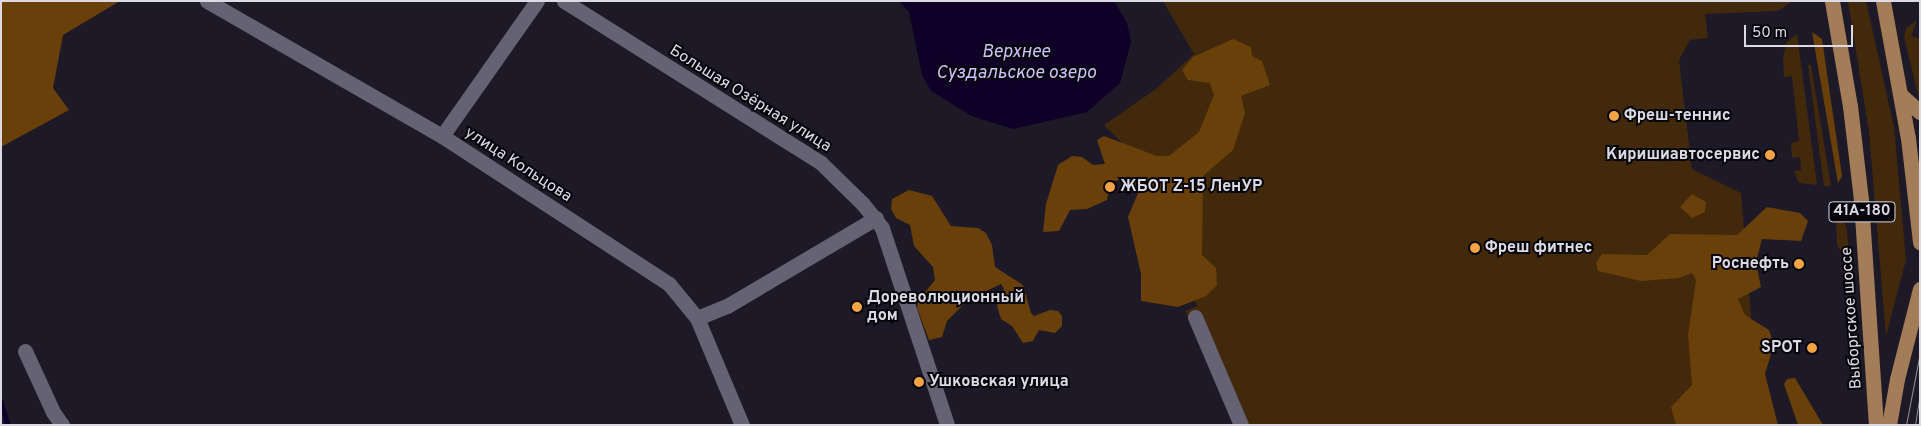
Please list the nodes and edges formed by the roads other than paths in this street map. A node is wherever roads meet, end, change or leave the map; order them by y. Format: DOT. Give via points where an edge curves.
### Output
graph roads {
  1 [pos="207,1"];
  2 [pos="537,1"];
  3 [pos="564,1"];
  4 [pos="1832,1"];
  5 [pos="1883,1"];
  6 [pos="1902,96"];
  7 [pos="1920,112"];
  8 [pos="442,136"];
  9 [pos="876,218"];
  10 [pos="1920,242"];
  11 [pos="1920,289"];
  12 [pos="1195,317"];
  13 [pos="697,318"];
  14 [pos="25,351"];
  15 [pos="62,425"];
  16 [pos="742,425"];
  17 [pos="947,425"];
  18 [pos="1241,425"];
  19 [pos="1876,425"];
  20 [pos="1889,425"];
  1 -- 8 [label="street, улица Кольцова"];
  2 -- 8 [label="street"];
  3 -- 9 [label="street, Большая Озёрная улица" via="821,163"];
  4 -- 19 [label="main road, Выборгское шоссе / 41А-180" via="1850,106 1861,200"];
  5 -- 6 [label="main road, 41А-180"];
  6 -- 7 [label="main road"];
  6 -- 10 [label="main road, 41А-180"];
  8 -- 13 [label="street, улица Кольцова" via="669,284"];
  9 -- 13 [label="street" via="727,306"];
  9 -- 17 [label="street, Большая Озёрная улица"];
  11 -- 20 [label="main road"];
  12 -- 18 [label="street"];
  13 -- 16 [label="street, улица Кольцова"];
  14 -- 15 [label="street"];
}
